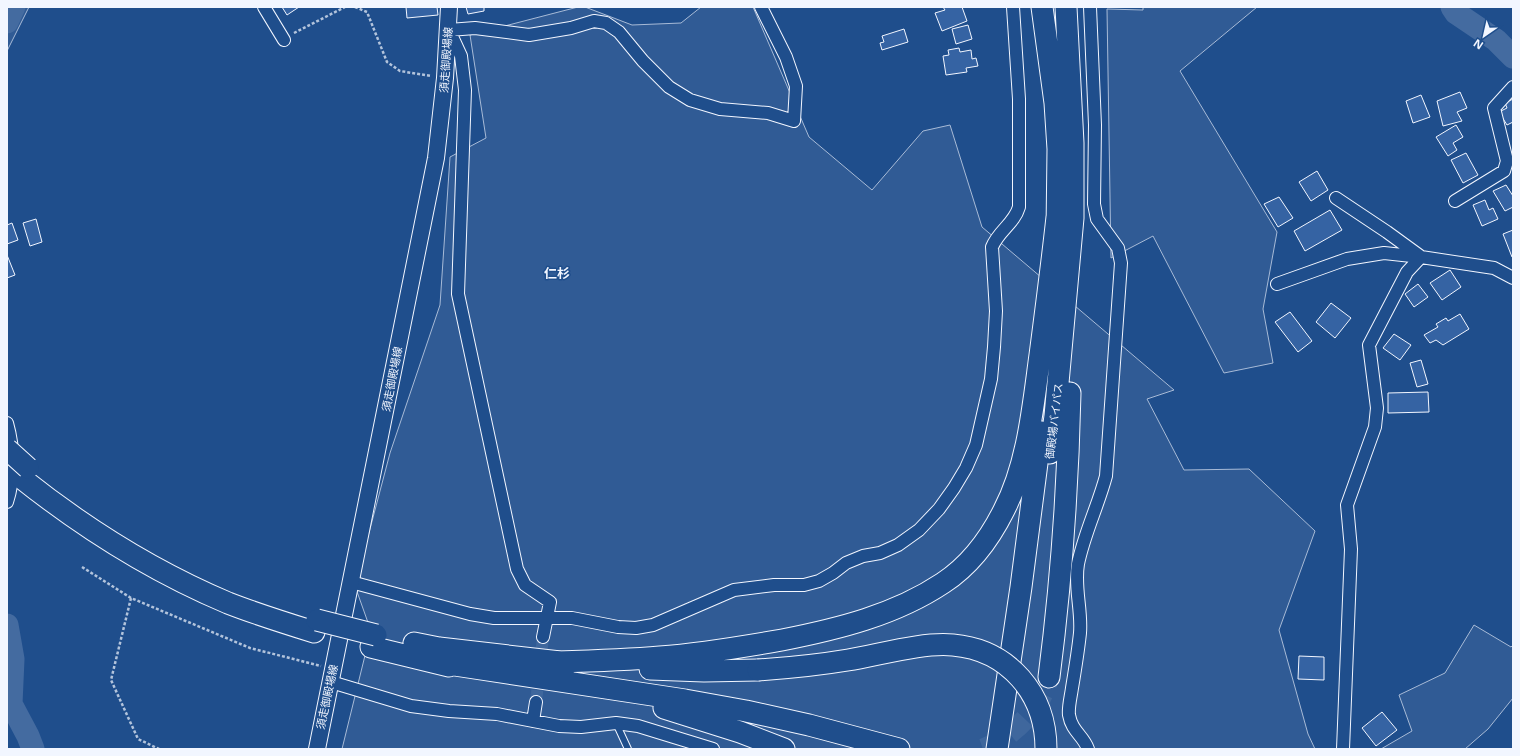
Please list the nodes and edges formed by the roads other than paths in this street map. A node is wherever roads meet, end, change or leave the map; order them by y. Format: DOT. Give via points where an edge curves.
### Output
graph roads {
  1 [pos="264,7"];
  2 [pos="449,7"];
  3 [pos="761,7"];
  4 [pos="1014,7"];
  5 [pos="1042,7"];
  6 [pos="1066,7"];
  7 [pos="1090,7"];
  8 [pos="449,30"];
  9 [pos="284,40"];
  10 [pos="1513,87"];
  11 [pos="1063,97"];
  12 [pos="1336,198"];
  13 [pos="1455,201"];
  14 [pos="1065,217"];
  15 [pos="1421,256"];
  16 [pos="1513,278"];
  17 [pos="1277,284"];
  18 [pos="7,423"];
  19 [pos="7,449"];
  20 [pos="18,470"];
  21 [pos="7,502"];
  22 [pos="351,582"];
  23 [pos="547,617"];
  24 [pos="543,637"];
  25 [pos="374,641"];
  26 [pos="435,662"];
  27 [pos="556,662"];
  28 [pos="332,675"];
  29 [pos="1049,677"];
  30 [pos="536,702"];
  31 [pos="533,721"];
  32 [pos="616,723"];
  33 [pos="317,749"];
  34 [pos="628,749"];
  35 [pos="713,749"];
  36 [pos="784,749"];
  37 [pos="899,749"];
  38 [pos="997,749"];
  39 [pos="1010,749"];
  40 [pos="1046,749"];
  41 [pos="1088,749"];
  42 [pos="1343,749"];
  1 -- 9 [label="street"];
  2 -- 8 [label="main road, 須走御殿場線"];
  3 -- 8 [label="street" via="786,56 796,86 794,121 768,113 720,109 690,100 669,87 619,32 606,23 594,21 571,28 529,35 475,28"];
  4 -- 23 [label="street" via="1019,99 1019,207 1017,215 996,238 992,247 994,347 991,380 976,445 966,468 939,509 919,530 898,545 846,563 818,581 804,585 751,586 734,590 652,625 636,628 572,618"];
  5 -- 11 [label="highway"];
  6 -- 11 [label="highway"];
  7 -- 41 [label="street" via="1095,125 1094,204 1097,219 1118,248 1121,263 1106,476 1084,540 1076,582 1080,632 1069,714 1073,729"];
  8 -- 22 [label="main road, 須走御殿場線" via="436,158"];
  8 -- 23 [label="street" via="461,56 465,90 458,294 517,569 525,585 550,602"];
  10 -- 13 [label="street" via="1494,108 1507,161 1504,171"];
  11 -- 14 [label="highway, 御殿場バイパス" via="1073,143"];
  12 -- 15 [label="street"];
  14 -- 27 [label="highway" via="1033,413 1017,476 1005,509 989,537 951,577 919,598 888,611 811,634 735,648 662,657"];
  14 -- 29 [label="highway" via="1069,418 1054,640"];
  14 -- 38 [label="highway, 御殿場バイパス" via="1042,429"];
  14 -- 39 [label="highway, 御殿場バイパス" via="1055,416"];
  15 -- 16 [label="street" via="1494,268"];
  15 -- 17 [label="street" via="1384,253 1346,259"];
  15 -- 42 [label="street" via="1407,272 1369,345 1377,408 1375,427 1347,505 1351,549"];
  18 -- 21 [label="street" via="12,441 12,477"];
  19 -- 20 [label="highway, bridge"];
  20 -- 25 [label="highway" via="155,554 231,591 316,626"];
  22 -- 23 [label="street" via="470,614 494,618"];
  22 -- 28 [label="main road, 須走御殿場線"];
  23 -- 24 [label="street"];
  25 -- 26 [label="highway"];
  25 -- 27 [label="highway"];
  26 -- 36 [label="highway" via="473,672 632,699 740,732"];
  26 -- 37 [label="highway" via="746,711"];
  27 -- 40 [label="highway, bridge" via="690,670 758,670 808,666 929,646 952,645 975,649 994,657 1010,668 1034,696 1042,717"];
  28 -- 31 [label="street" via="411,706 497,714"];
  28 -- 33 [label="main road, 須走御殿場線"];
  30 -- 31 [label="street"];
  31 -- 32 [label="street" via="581,727"];
  32 -- 34 [label="lane"];
  32 -- 35 [label="street" via="638,726"];
}
